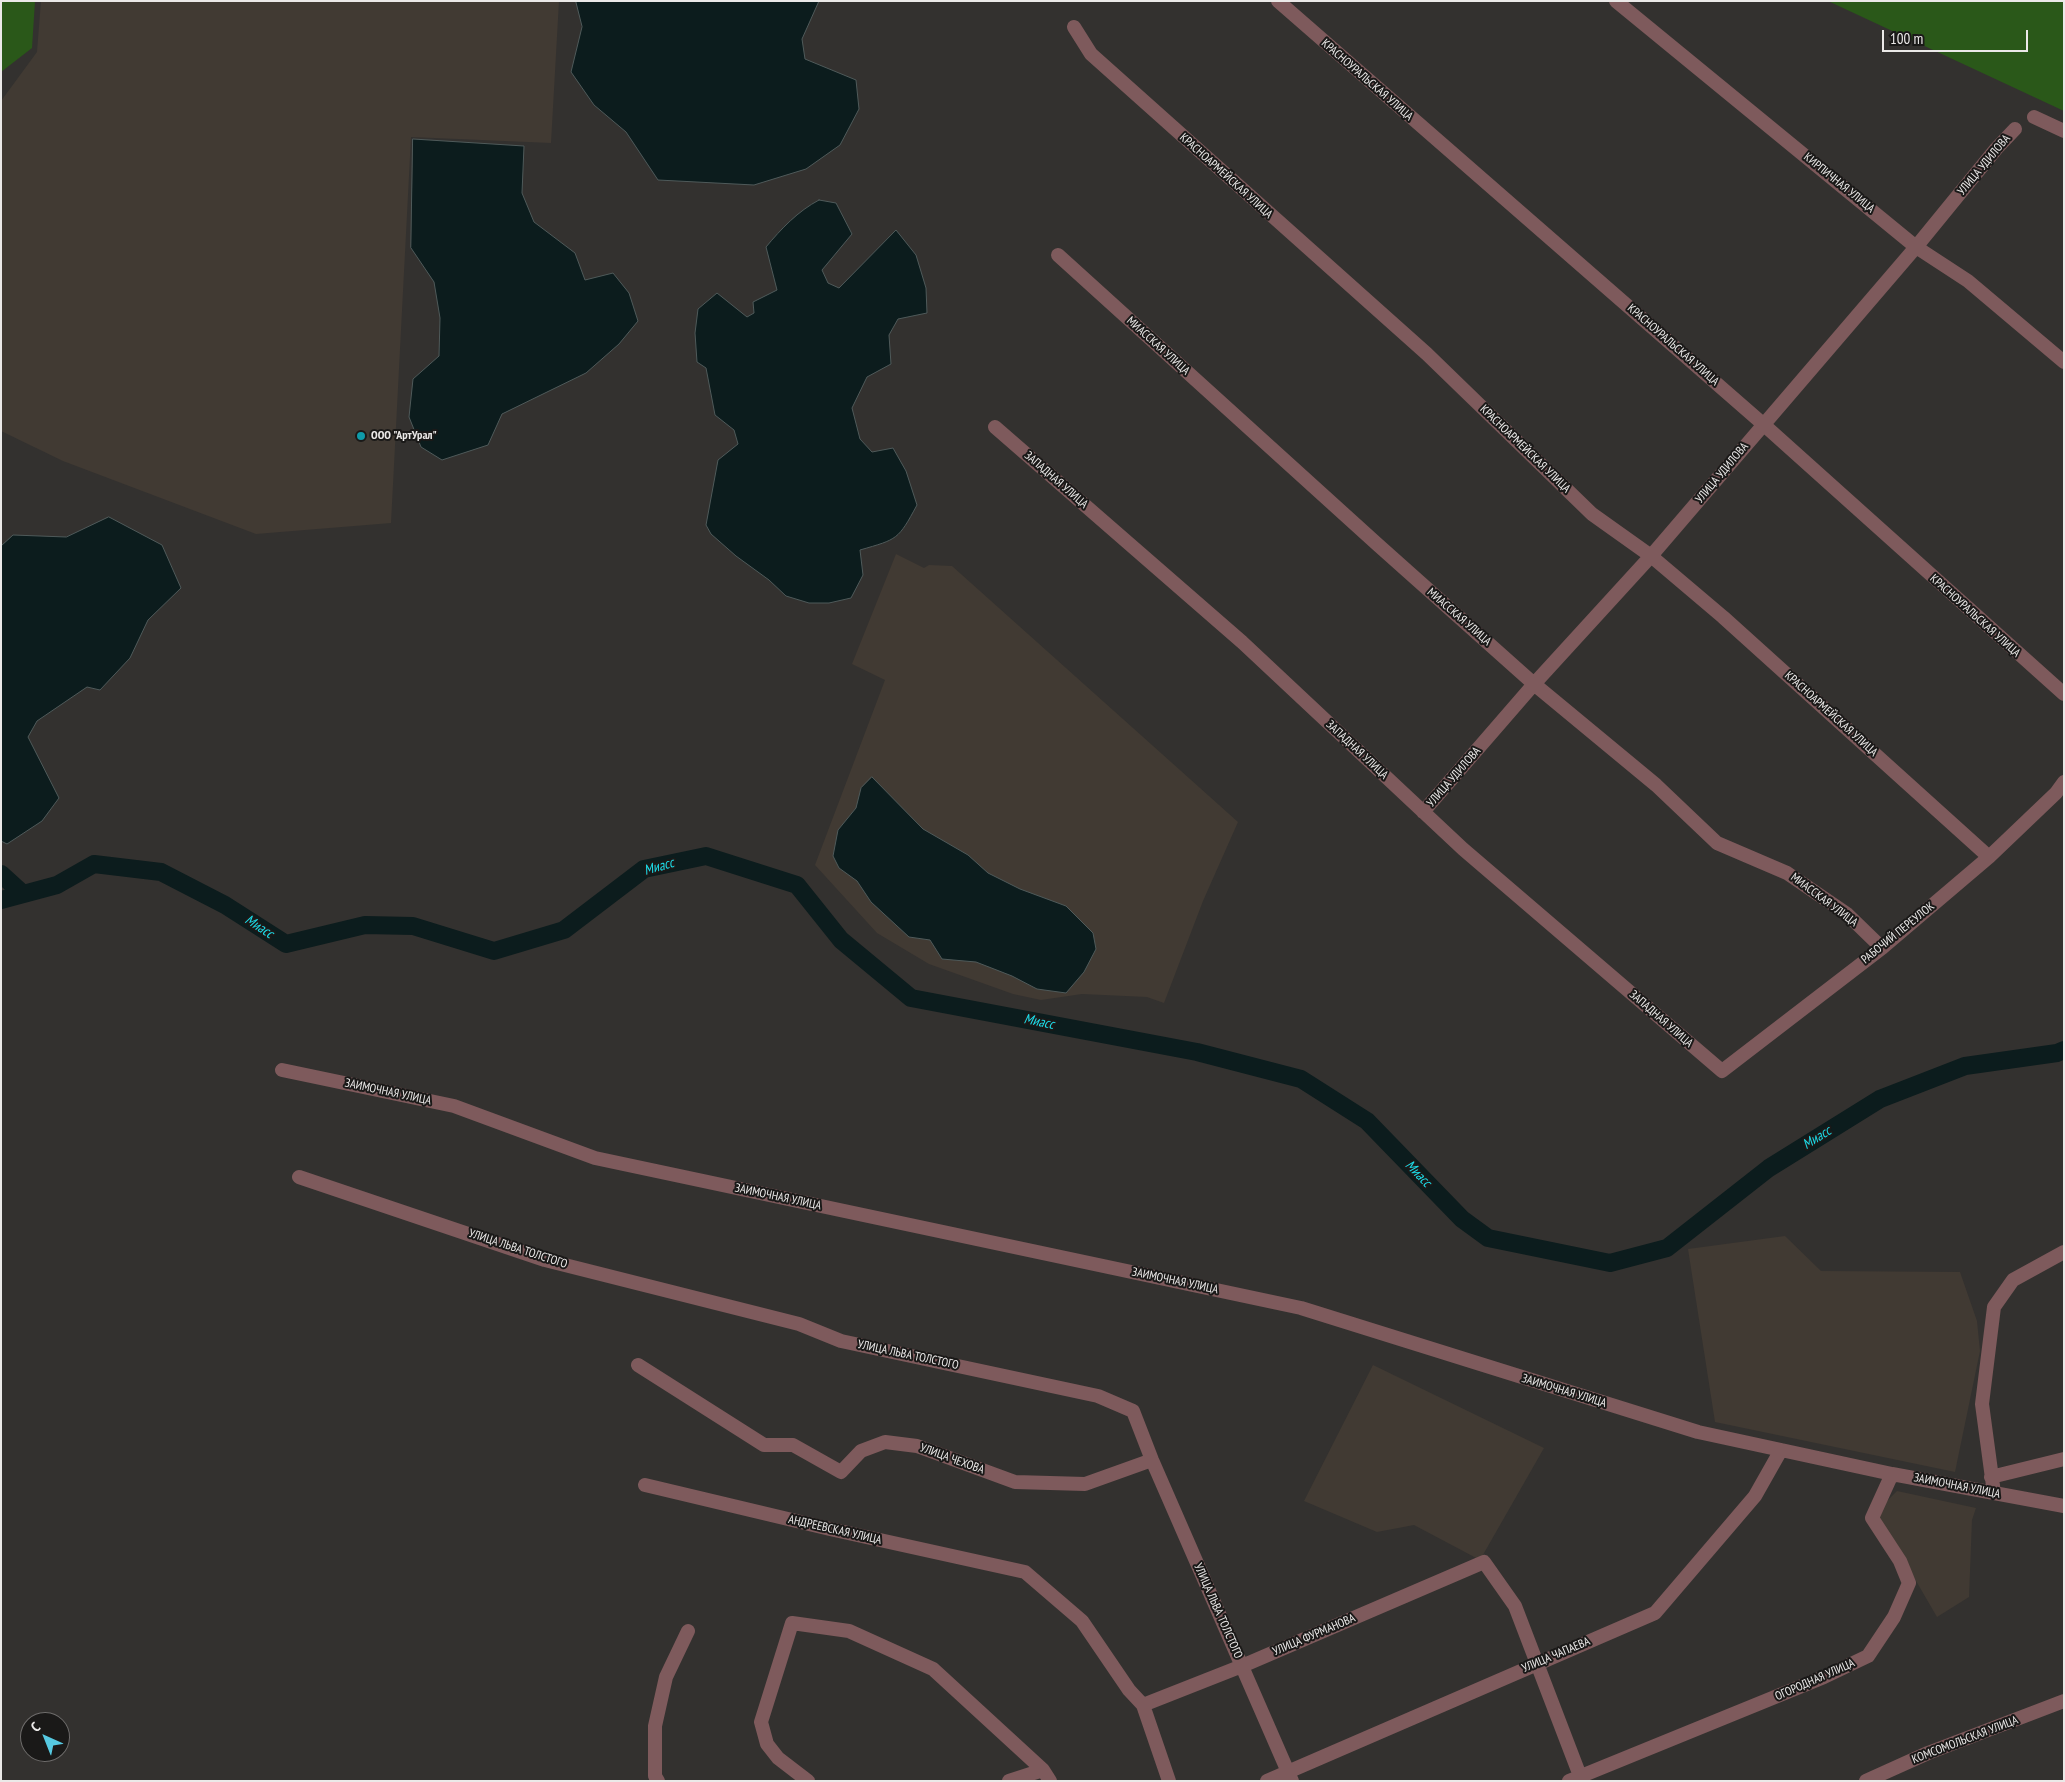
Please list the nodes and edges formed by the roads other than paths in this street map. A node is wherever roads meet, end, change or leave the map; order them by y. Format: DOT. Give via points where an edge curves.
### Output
graph roads {
  1 [pos="1278,1"];
  2 [pos="1616,1"];
  3 [pos="1074,27"];
  4 [pos="2034,117"];
  5 [pos="2015,129"];
  6 [pos="2064,131"];
  7 [pos="1916,247"];
  8 [pos="1058,255"];
  9 [pos="2064,362"];
  10 [pos="1763,424"];
  11 [pos="995,427"];
  12 [pos="1651,556"];
  13 [pos="1534,684"];
  14 [pos="2064,694"];
  15 [pos="2064,782"];
  16 [pos="1423,812"];
  17 [pos="1989,858"];
  18 [pos="1882,948"];
  19 [pos="282,1070"];
  20 [pos="1722,1071"];
  21 [pos="299,1177"];
  22 [pos="2064,1252"];
  23 [pos="638,1365"];
  24 [pos="1781,1450"];
  25 [pos="2064,1459"];
  26 [pos="1152,1460"];
  27 [pos="1892,1474"];
  28 [pos="1991,1477"];
  29 [pos="645,1485"];
  30 [pos="1994,1493"];
  31 [pos="2064,1506"];
  32 [pos="688,1631"];
  33 [pos="1536,1664"];
  34 [pos="1242,1666"];
  35 [pos="2064,1701"];
  36 [pos="1143,1705"];
  37 [pos="1047,1776"];
  38 [pos="1290,1776"];
  39 [pos="1577,1779"];
  40 [pos="658,1781"];
  41 [pos="808,1781"];
  42 [pos="1009,1781"];
  43 [pos="1169,1781"];
  44 [pos="1266,1781"];
  45 [pos="1866,1781"];
  1 -- 10 [label="street, КРАСНОУРАЛЬСКАЯ УЛИЦА"];
  2 -- 7 [label="street, КИРПИЧНАЯ УЛИЦА"];
  3 -- 12 [label="street, КРАСНОАРМЕЙСКАЯ УЛИЦА" via="1091,54 1427,354 1592,514"];
  4 -- 6 [label="street"];
  5 -- 7 [label="street, УЛИЦА УДИЛОВА"];
  7 -- 9 [label="street, КИРПИЧНАЯ УЛИЦА" via="1968,281"];
  7 -- 10 [label="street, УЛИЦА УДИЛОВА"];
  8 -- 13 [label="street, МИАССКАЯ УЛИЦА"];
  10 -- 12 [label="street, УЛИЦА УДИЛОВА"];
  10 -- 14 [label="street, КРАСНОУРАЛЬСКАЯ УЛИЦА"];
  11 -- 16 [label="street, ЗАПАДНАЯ УЛИЦА" via="1242,642"];
  12 -- 13 [label="street, УЛИЦА УДИЛОВА"];
  12 -- 17 [label="street, КРАСНОАРМЕЙСКАЯ УЛИЦА" via="1723,616"];
  13 -- 16 [label="street, УЛИЦА УДИЛОВА"];
  13 -- 18 [label="street, МИАССКАЯ УЛИЦА" via="1656,785 1717,843 1787,873 1847,914"];
  15 -- 17 [label="street, РАБОЧИЙ ПЕРЕУЛОК"];
  16 -- 20 [label="street, ЗАПАДНАЯ УЛИЦА"];
  17 -- 18 [label="street, РАБОЧИЙ ПЕРЕУЛОК"];
  18 -- 20 [label="street, РАБОЧИЙ ПЕРЕУЛОК"];
  19 -- 24 [label="street, ЗАИМОЧНАЯ УЛИЦА" via="454,1106 595,1158 1301,1308 1698,1432"];
  21 -- 26 [label="street, УЛИЦА ЛЬВА ТОЛСТОГО" via="545,1260 799,1324 841,1341 1098,1396 1134,1412"];
  22 -- 28 [label="street" via="2012,1280 1994,1307 1982,1404"];
  23 -- 26 [label="street, УЛИЦА ЧЕХОВА" via="764,1445 793,1445 841,1472 861,1451 885,1442 917,1446 1015,1482 1086,1484"];
  24 -- 27 [label="street, ЗАИМОЧНАЯ УЛИЦА"];
  24 -- 33 [label="street, УЛИЦА ЧАПАЕВА" via="1755,1496 1656,1614"];
  25 -- 28 [label="street"];
  26 -- 34 [label="street, УЛИЦА ЛЬВА ТОЛСТОГО"];
  27 -- 30 [label="street, ЗАИМОЧНАЯ УЛИЦА"];
  27 -- 39 [label="street, ОГОРОДНАЯ УЛИЦА" via="1872,1518 1900,1561 1909,1583 1894,1617 1868,1656 1824,1678"];
  28 -- 30 [label="street"];
  29 -- 36 [label="street, АНДРЕЕВСКАЯ УЛИЦА" via="1025,1572 1082,1621 1129,1690"];
  30 -- 31 [label="street, ЗАИМОЧНАЯ УЛИЦА"];
  32 -- 40 [label="street" via="666,1677 655,1726 655,1776"];
  33 -- 34 [label="street, УЛИЦА ФУРМАНОВА" via="1515,1606 1484,1562"];
  33 -- 38 [label="street, УЛИЦА ЧАПАЕВА"];
  33 -- 39 [label="street"];
  34 -- 36 [label="street, УЛИЦА ФУРМАНОВА"];
  34 -- 38 [label="street, УЛИЦА ЛЬВА ТОЛСТОГО"];
  35 -- 45 [label="street, КОМСОМОЛЬСКАЯ УЛИЦА" via="1928,1753"];
  36 -- 43 [label="street"];
  37 -- 41 [label="street" via="933,1670 849,1632 792,1623 761,1722 767,1744 778,1758"];
  37 -- 42 [label="street"];
  38 -- 44 [label="street, УЛИЦА ЧАПАЕВА"];
}
